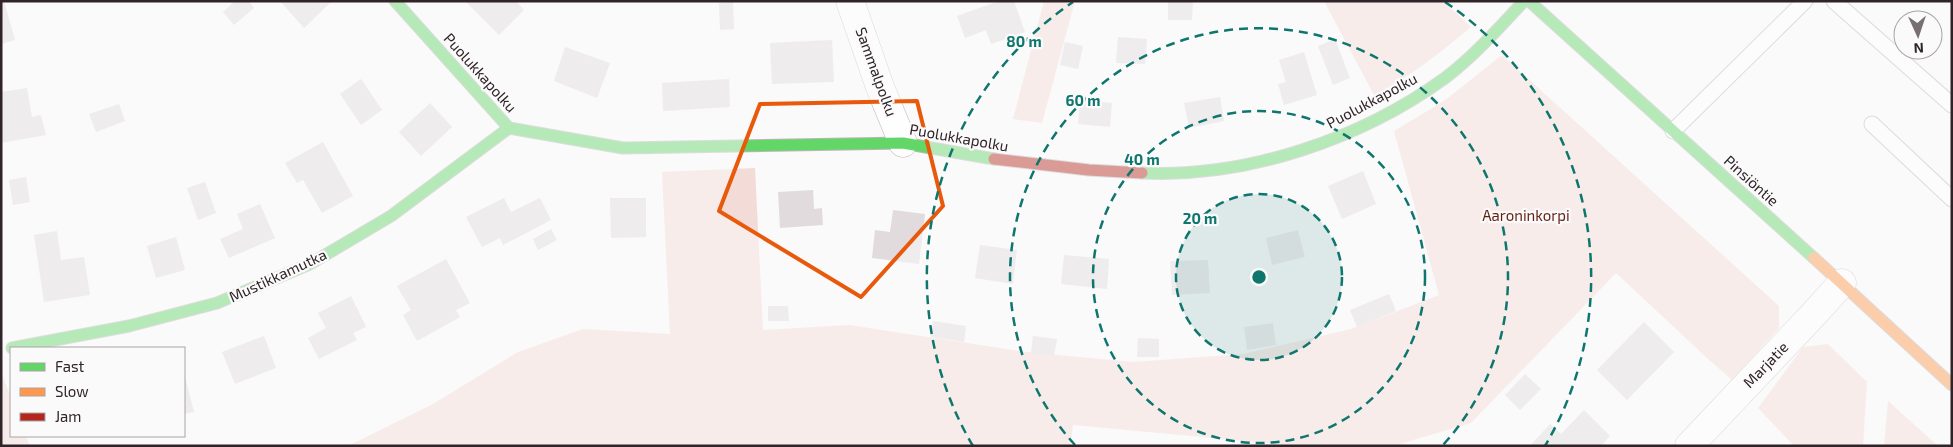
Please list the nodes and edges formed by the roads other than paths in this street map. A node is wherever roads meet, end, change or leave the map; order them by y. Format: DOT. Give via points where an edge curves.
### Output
graph roads {
  1 [pos="395,1"];
  2 [pos="850,1"];
  3 [pos="1524,1"];
  4 [pos="1529,1"];
  5 [pos="1805,1"];
  6 [pos="1834,1"];
  7 [pos="1952,105"];
  8 [pos="1872,124"];
  9 [pos="509,128"];
  10 [pos="1673,131"];
  11 [pos="902,143"];
  12 [pos="1952,199"];
  13 [pos="1842,283"];
  14 [pos="17,347"];
  15 [pos="1952,385"];
  16 [pos="1689,446"];
  1 -- 9 [label="street, Puolukkapolku"];
  2 -- 11 [label="street, Sammalpolku"];
  3 -- 11 [label="street, Puolukkapolku" via="1446,77 1406,103 1359,128 1278,158 1169,174 1008,162"];
  4 -- 10 [label="street, Pinsiöntie"];
  5 -- 10 [label="lane"];
  6 -- 7 [label="lane"];
  8 -- 12 [label="lane"];
  9 -- 11 [label="street, Puolukkapolku" via="623,148"];
  9 -- 14 [label="street, Mustikkamutka" via="391,216 310,264 217,304 129,326"];
  10 -- 13 [label="street, Pinsiöntie"];
  13 -- 15 [label="street, Pinsiöntie"];
  13 -- 16 [label="street, Marjatie"];
}
